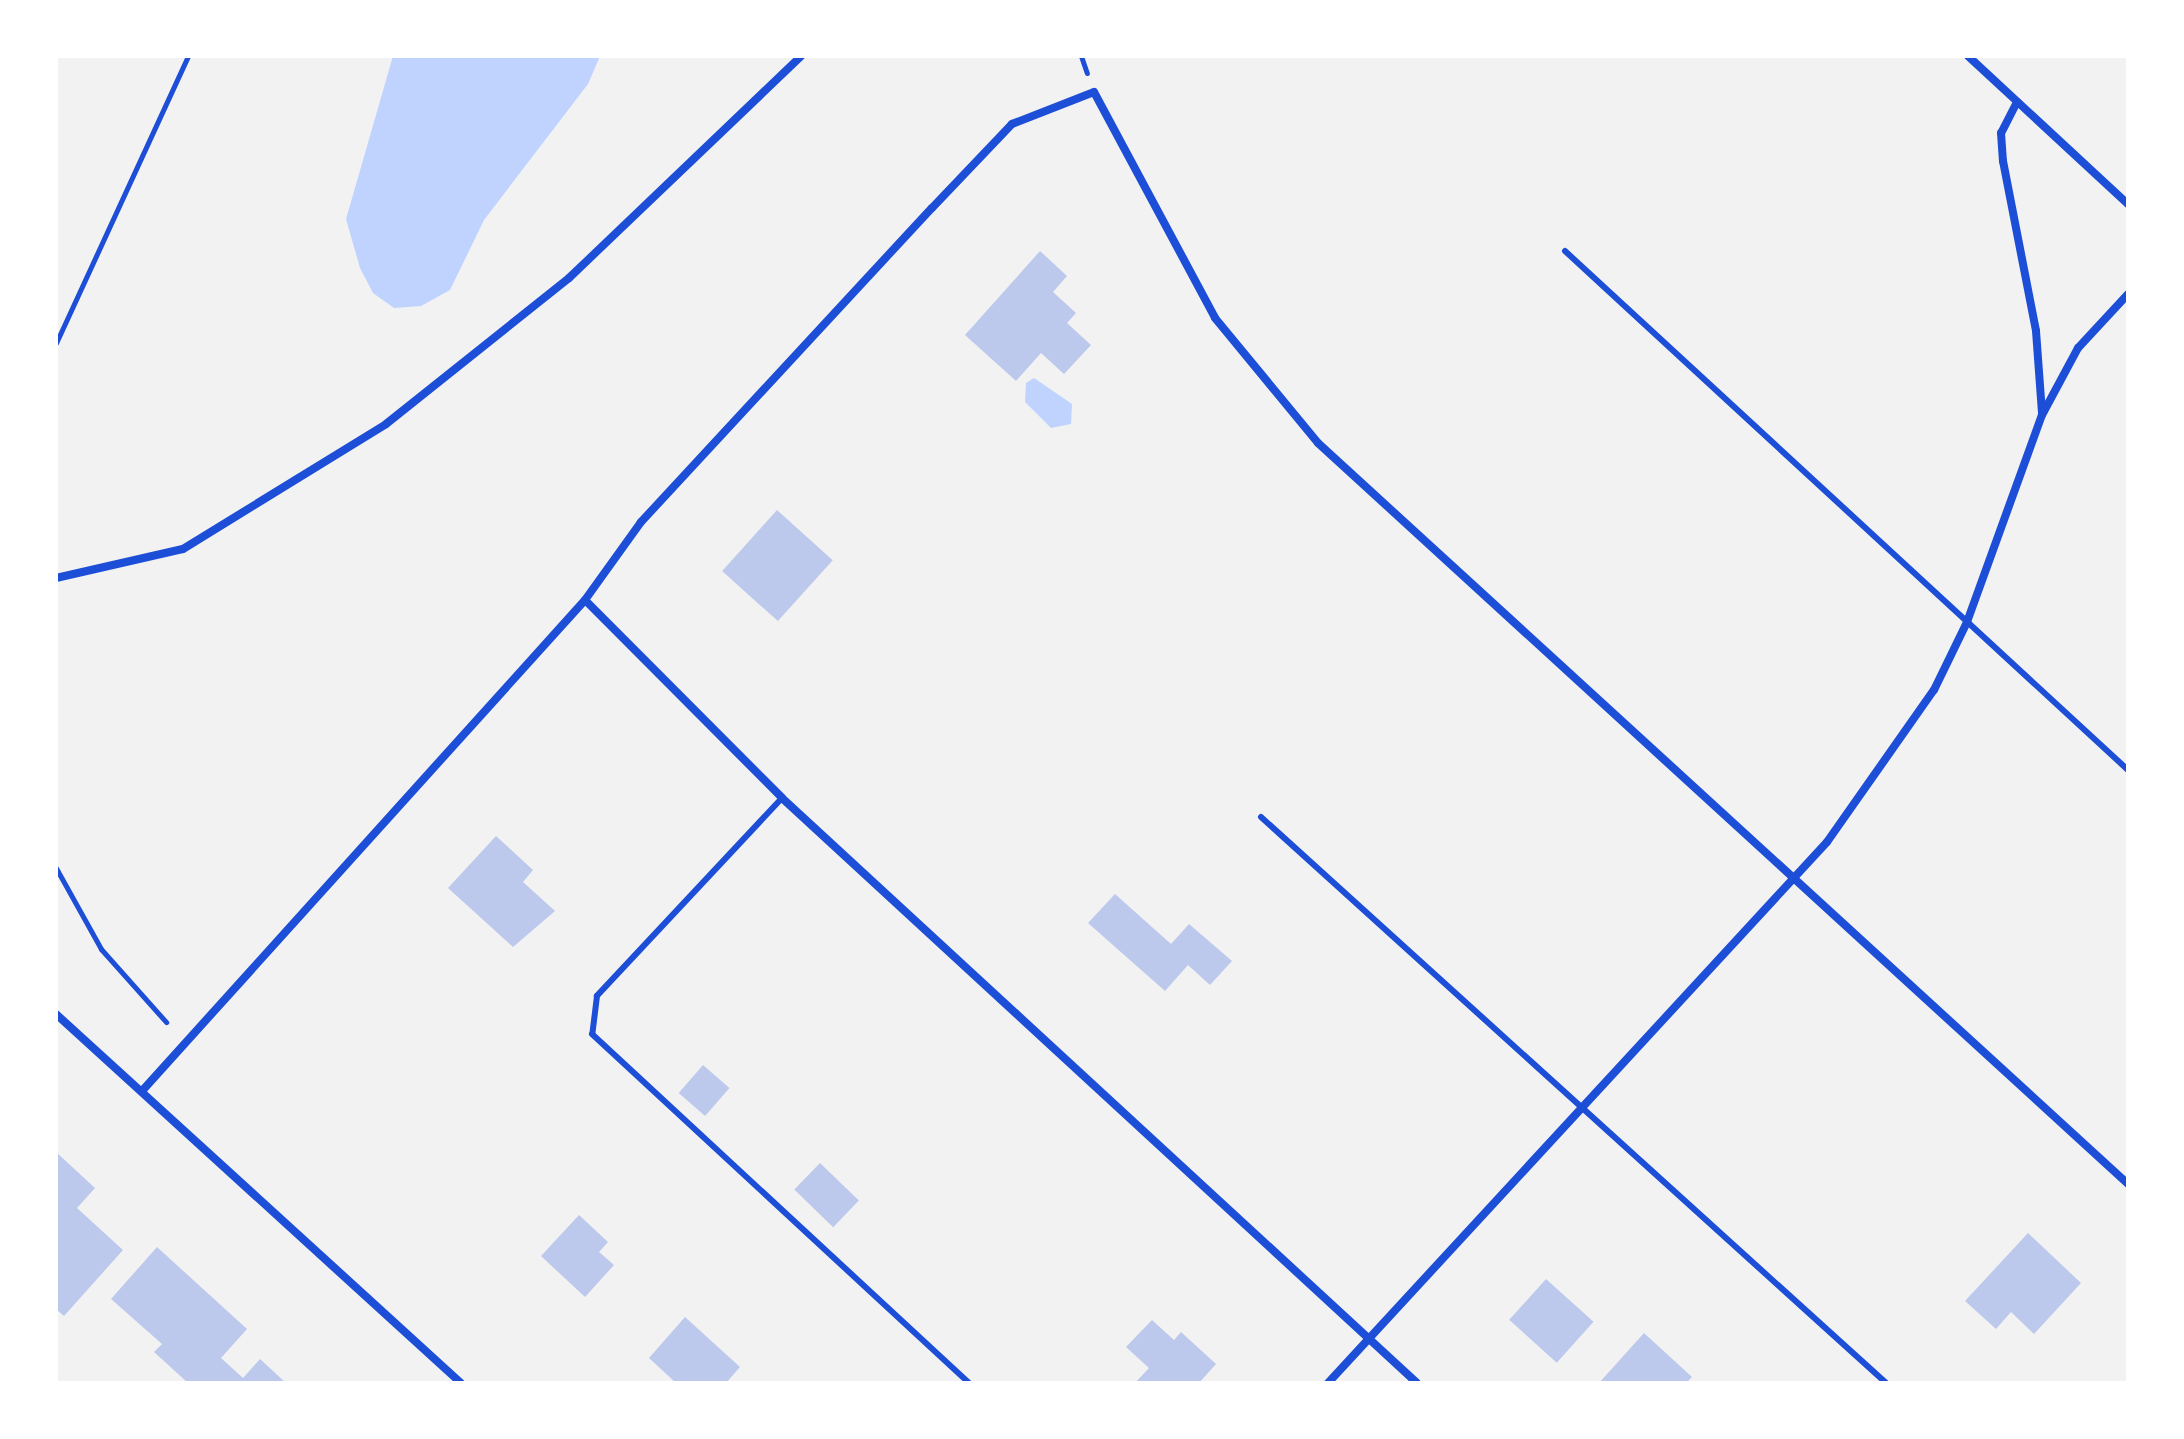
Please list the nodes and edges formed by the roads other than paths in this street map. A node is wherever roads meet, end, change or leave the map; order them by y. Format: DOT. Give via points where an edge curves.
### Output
graph roads {
  1 [pos="801,56"];
  2 [pos="1968,56"];
  3 [pos="2017,102"];
  4 [pos="2128,204"];
  5 [pos="1565,251"];
  6 [pos="2128,294"];
  7 [pos="2042,415"];
  8 [pos="56,578"];
  9 [pos="585,600"];
  10 [pos="1967,622"];
  11 [pos="2128,770"];
  12 [pos="782,798"];
  13 [pos="1261,817"];
  14 [pos="1795,878"];
  15 [pos="56,1014"];
  16 [pos="142,1091"];
  17 [pos="1582,1110"];
  18 [pos="2128,1184"];
  19 [pos="1369,1338"];
  20 [pos="461,1383"];
  21 [pos="969,1383"];
  22 [pos="1328,1383"];
  23 [pos="1417,1383"];
  24 [pos="1886,1383"];
  1 -- 8 [label="street" via="569,278 386,424 183,549"];
  2 -- 3 [label="street"];
  3 -- 4 [label="street"];
  3 -- 7 [label="street" via="2001,133 2003,161 2036,331"];
  5 -- 10 [label="lane"];
  6 -- 7 [label="street" via="2078,348"];
  7 -- 10 [label="street"];
  9 -- 12 [label="street"];
  9 -- 14 [label="street" via="641,522 1012,124 1094,92 1215,318 1266,386 1386,507"];
  9 -- 16 [label="street"];
  10 -- 11 [label="lane"];
  10 -- 14 [label="street" via="1900,741"];
  12 -- 19 [label="street"];
  12 -- 21 [label="lane" via="597,996 592,1034"];
  13 -- 17 [label="lane"];
  14 -- 17 [label="street"];
  14 -- 18 [label="street"];
  15 -- 16 [label="street"];
  16 -- 20 [label="street"];
  17 -- 19 [label="street"];
  17 -- 24 [label="lane"];
  19 -- 22 [label="street"];
  19 -- 23 [label="street"];
}
